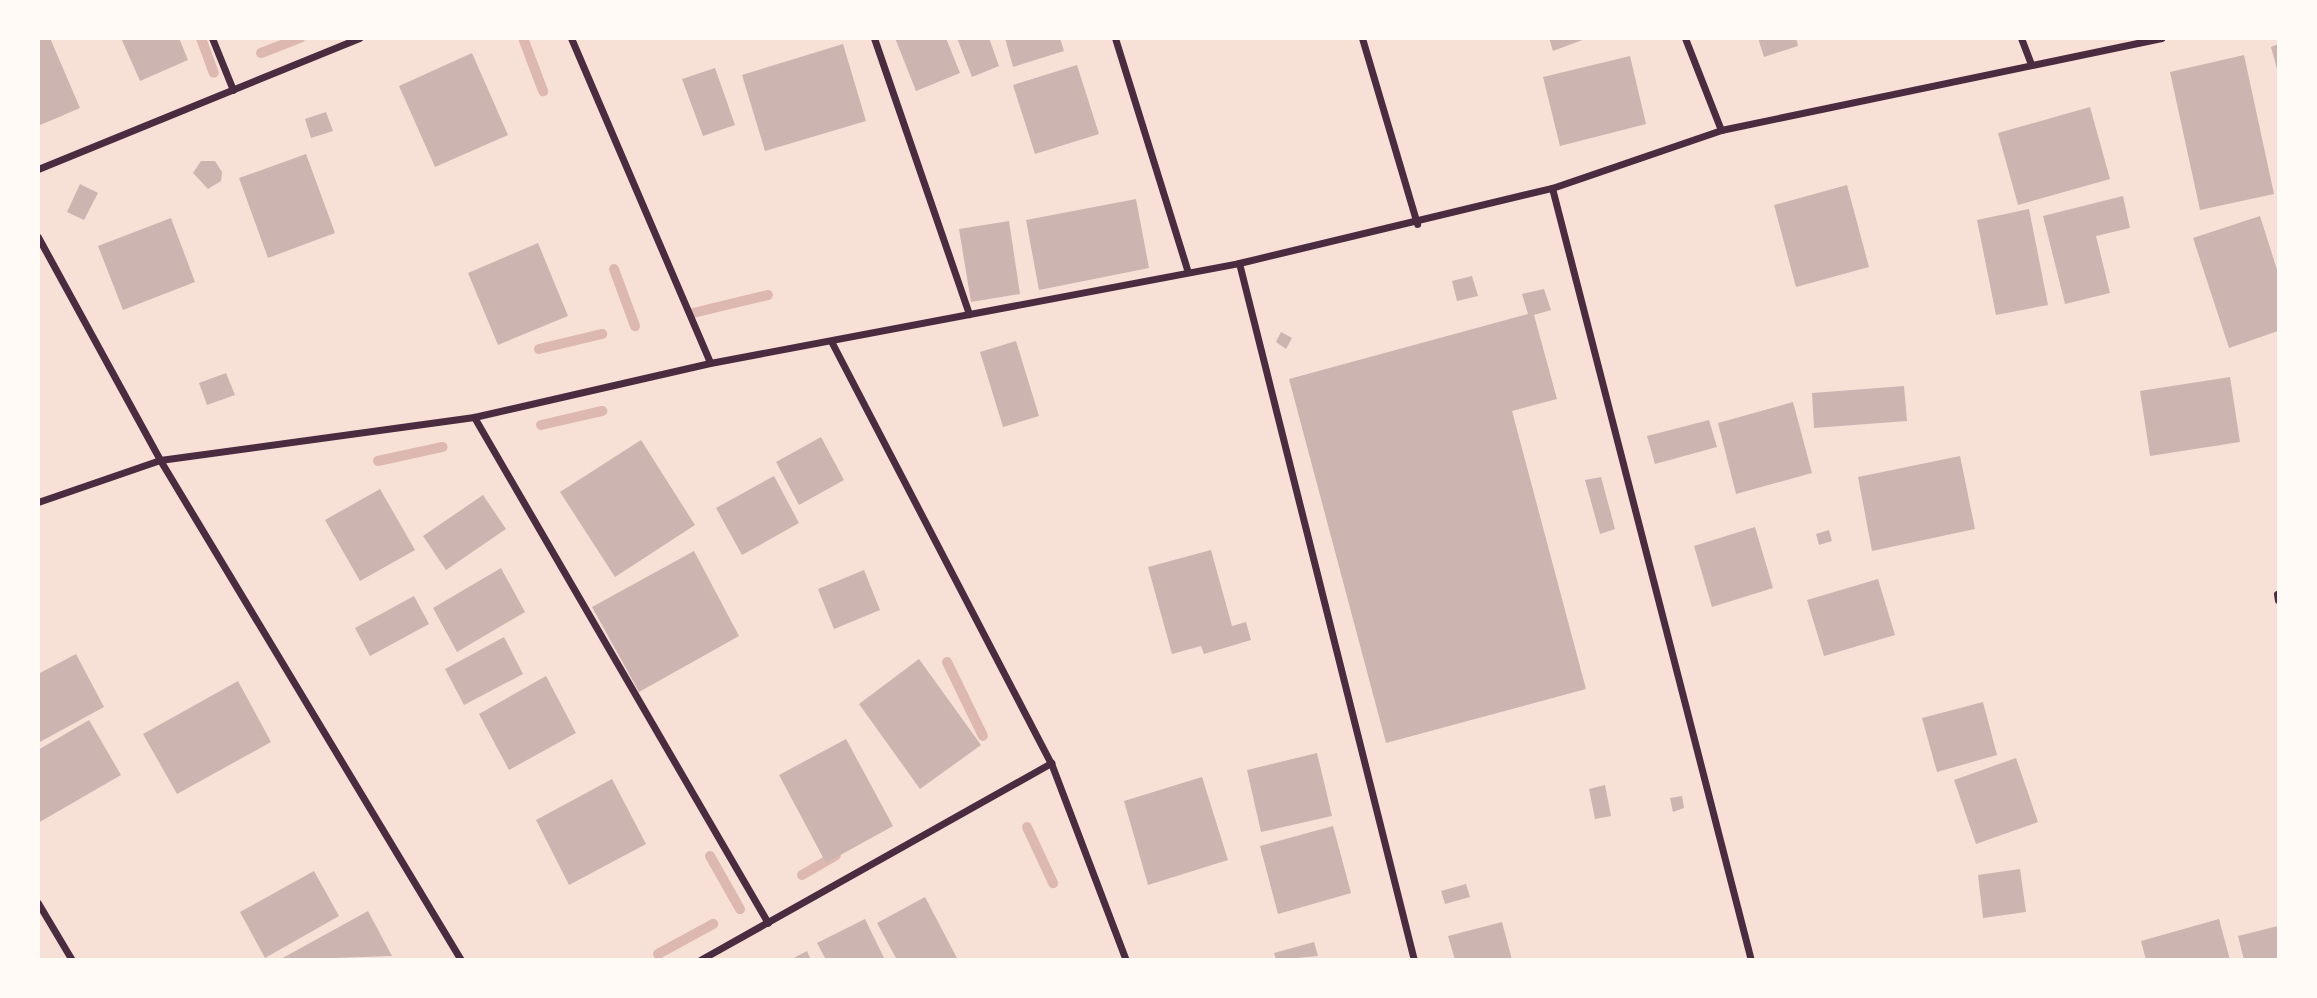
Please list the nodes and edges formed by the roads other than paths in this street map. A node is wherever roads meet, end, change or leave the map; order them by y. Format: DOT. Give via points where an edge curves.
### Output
graph roads {
  1 [pos="212,38"];
  2 [pos="359,38"];
  3 [pos="571,38"];
  4 [pos="874,38"];
  5 [pos="1115,38"];
  6 [pos="1362,38"];
  7 [pos="1685,38"];
  8 [pos="2021,38"];
  9 [pos="2162,38"];
  10 [pos="2031,64"];
  11 [pos="233,90"];
  12 [pos="1721,130"];
  13 [pos="38,169"];
  14 [pos="1552,188"];
  15 [pos="1417,224"];
  16 [pos="38,237"];
  17 [pos="1239,263"];
  18 [pos="1188,272"];
  19 [pos="969,314"];
  20 [pos="831,341"];
  21 [pos="710,363"];
  22 [pos="474,418"];
  23 [pos="160,460"];
  24 [pos="38,502"];
  25 [pos="1051,762"];
  26 [pos="38,903"];
  27 [pos="768,923"];
  28 [pos="72,960"];
  29 [pos="461,960"];
  30 [pos="700,960"];
  31 [pos="1126,960"];
  32 [pos="1414,960"];
  33 [pos="1751,960"];
  1 -- 11 [label="street"];
  2 -- 11 [label="street"];
  3 -- 21 [label="street"];
  4 -- 19 [label="street"];
  5 -- 18 [label="street"];
  6 -- 15 [label="street"];
  7 -- 12 [label="street"];
  8 -- 10 [label="street"];
  9 -- 10 [label="street"];
  10 -- 12 [label="street"];
  11 -- 13 [label="street"];
  12 -- 14 [label="street"];
  14 -- 15 [label="street"];
  14 -- 33 [label="street"];
  15 -- 17 [label="street"];
  16 -- 23 [label="street"];
  17 -- 18 [label="street"];
  17 -- 32 [label="street"];
  18 -- 19 [label="street"];
  19 -- 20 [label="street"];
  20 -- 21 [label="street"];
  20 -- 25 [label="street"];
  21 -- 22 [label="street"];
  22 -- 23 [label="street"];
  22 -- 27 [label="street"];
  23 -- 24 [label="street"];
  23 -- 29 [label="street"];
  25 -- 27 [label="street"];
  25 -- 31 [label="street"];
  26 -- 28 [label="street"];
  27 -- 30 [label="street"];
}
